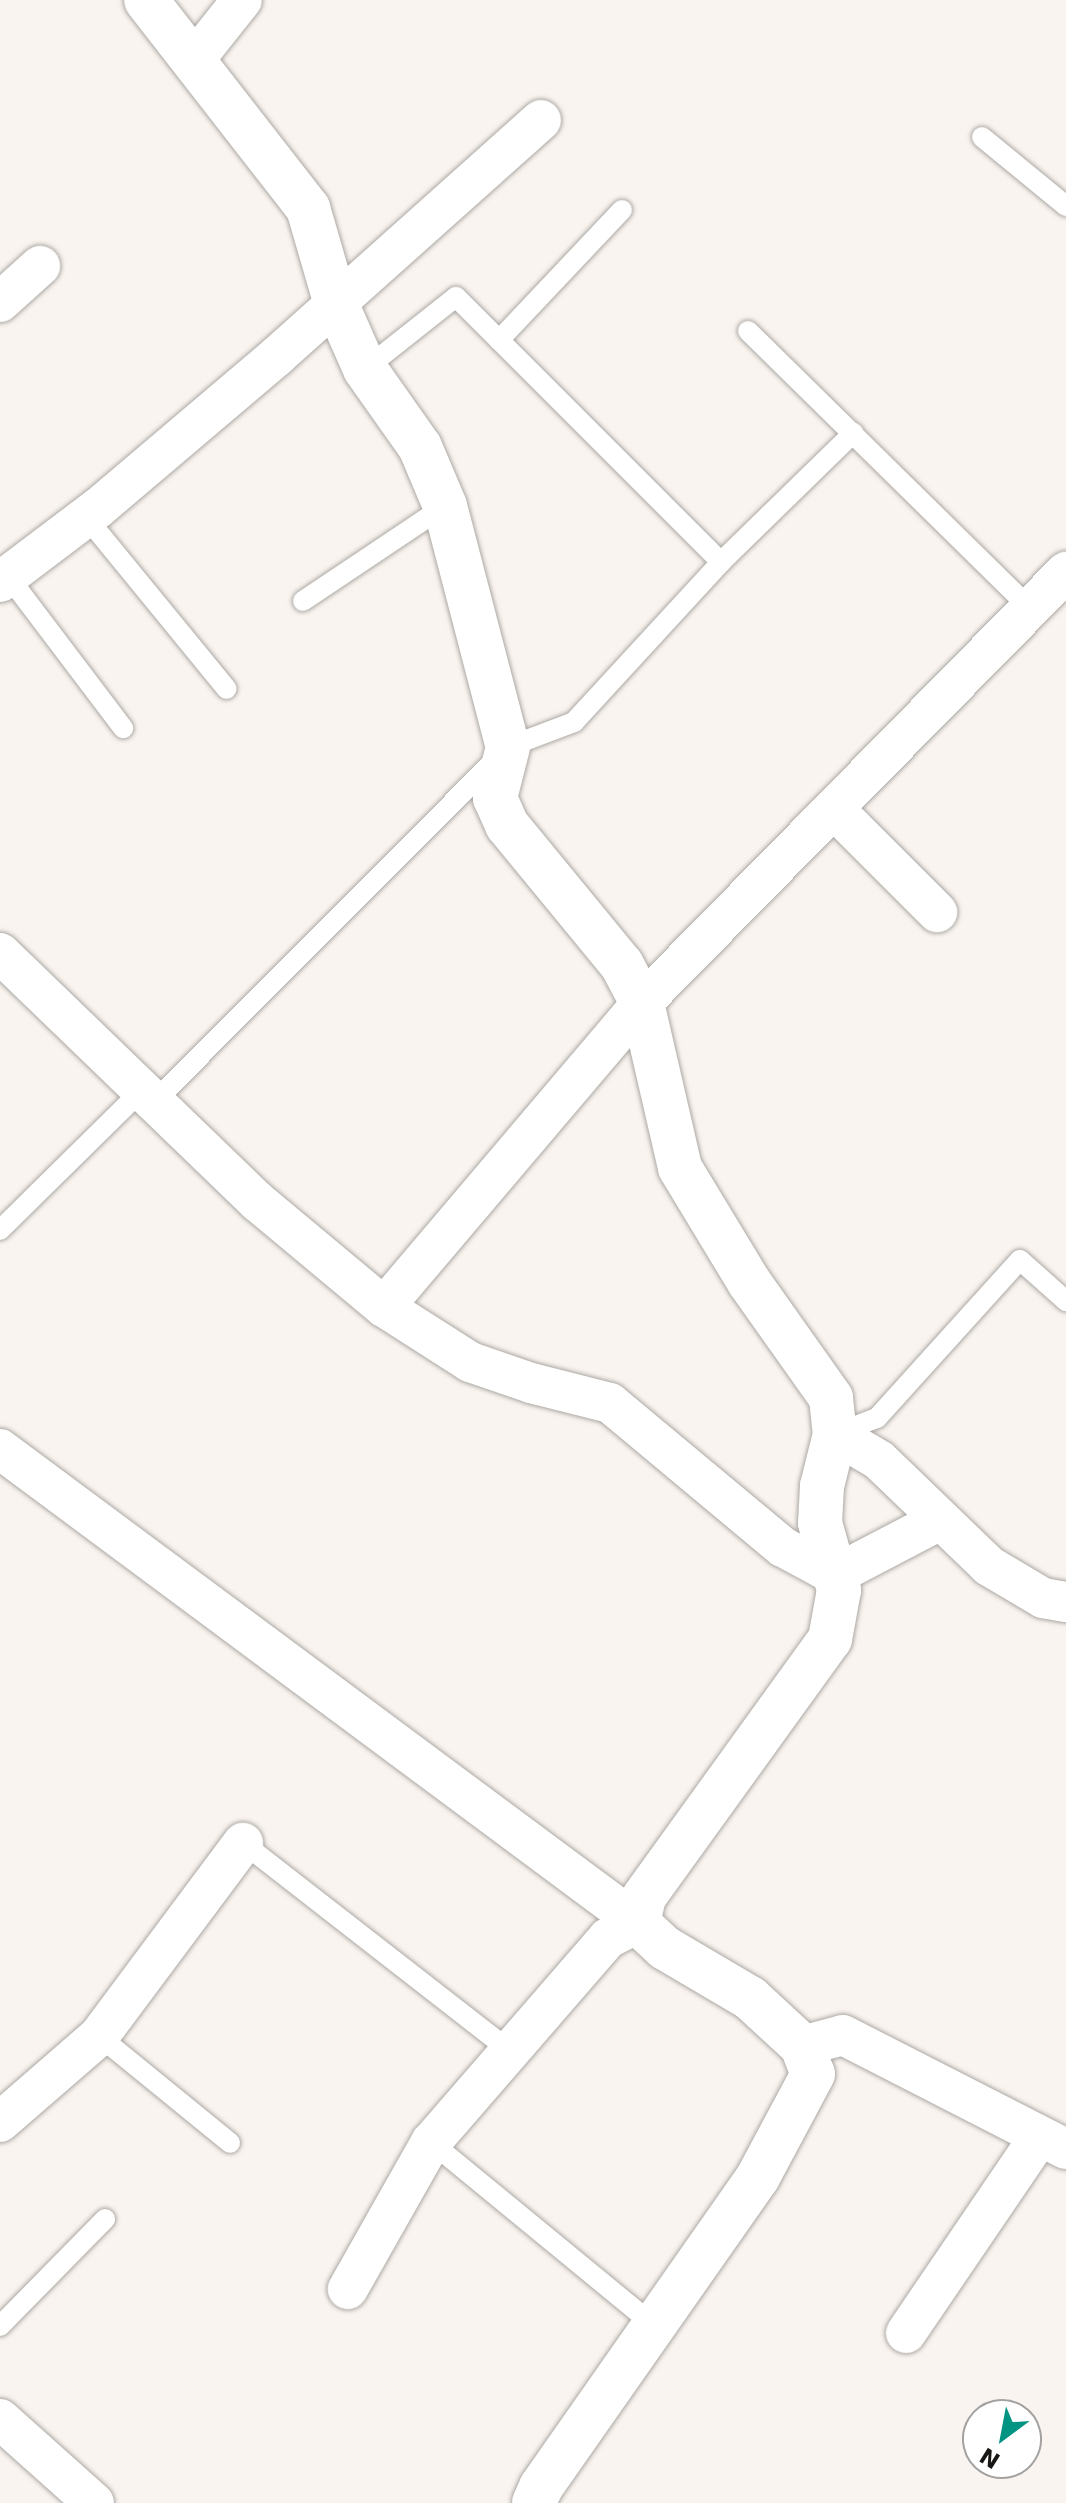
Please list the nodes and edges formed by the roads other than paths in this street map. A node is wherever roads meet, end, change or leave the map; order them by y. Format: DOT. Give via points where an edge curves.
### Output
graph roads {
  1 [pos="146,0"];
  2 [pos="242,0"];
  3 [pos="195,59"];
  4 [pos="541,120"];
  5 [pos="982,137"];
  6 [pos="1066,206"];
  7 [pos="622,210"];
  8 [pos="40,266"];
  9 [pos="335,301"];
  10 [pos="0,302"];
  11 [pos="748,331"];
  12 [pos="499,340"];
  13 [pos="365,369"];
  14 [pos="853,433"];
  15 [pos="445,506"];
  16 [pos="86,517"];
  17 [pos="721,562"];
  18 [pos="1066,572"];
  19 [pos="4,579"];
  20 [pos="303,601"];
  21 [pos="1031,609"];
  22 [pos="227,689"];
  23 [pos="123,728"];
  24 [pos="508,747"];
  25 [pos="834,809"];
  26 [pos="937,912"];
  27 [pos="0,953"];
  28 [pos="642,1003"];
  29 [pos="148,1096"];
  30 [pos="0,1230"];
  31 [pos="1066,1301"];
  32 [pos="384,1307"];
  33 [pos="835,1434"];
  34 [pos="0,1449"];
  35 [pos="940,1520"];
  36 [pos="835,1575"];
  37 [pos="1066,1602"];
  38 [pos="243,1843"];
  39 [pos="638,1923"];
  40 [pos="99,2036"];
  41 [pos="802,2046"];
  42 [pos="511,2052"];
  43 [pos="0,2122"];
  44 [pos="431,2142"];
  45 [pos="230,2143"];
  46 [pos="1052,2143"];
  47 [pos="105,2219"];
  48 [pos="348,2289"];
  49 [pos="654,2325"];
  50 [pos="0,2326"];
  51 [pos="906,2333"];
  52 [pos="0,2419"];
  53 [pos="94,2503"];
  54 [pos="534,2503"];
  1 -- 3 [label="street"];
  2 -- 3 [label="street"];
  3 -- 9 [label="street" via="308,208"];
  4 -- 9 [label="street"];
  5 -- 6 [label="lane"];
  7 -- 12 [label="lane"];
  8 -- 10 [label="street"];
  9 -- 13 [label="street"];
  9 -- 16 [label="street"];
  11 -- 14 [label="lane"];
  12 -- 13 [label="lane" via="456,297"];
  12 -- 17 [label="lane"];
  13 -- 15 [label="street" via="420,447"];
  14 -- 17 [label="lane"];
  14 -- 21 [label="lane"];
  15 -- 20 [label="lane"];
  15 -- 24 [label="street"];
  16 -- 19 [label="street"];
  16 -- 22 [label="lane"];
  17 -- 24 [label="lane" via="574,722"];
  18 -- 21 [label="street"];
  19 -- 23 [label="lane"];
  21 -- 25 [label="street"];
  24 -- 28 [label="street" via="495,798 507,825 622,965"];
  24 -- 29 [label="lane"];
  25 -- 26 [label="street"];
  25 -- 28 [label="street"];
  27 -- 29 [label="street"];
  28 -- 32 [label="street"];
  28 -- 33 [label="street" via="680,1168 749,1282 831,1398"];
  29 -- 30 [label="lane"];
  29 -- 32 [label="street" via="258,1202"];
  31 -- 33 [label="lane" via="1020,1260 877,1418"];
  32 -- 36 [label="street" via="470,1362 610,1403 783,1547"];
  33 -- 35 [label="street" via="879,1460"];
  33 -- 36 [label="street" via="822,1486 820,1523"];
  34 -- 39 [label="street"];
  35 -- 36 [label="street"];
  35 -- 37 [label="street" via="989,1566 1043,1598"];
  36 -- 39 [label="street" via="839,1590 830,1639 644,1897"];
  38 -- 40 [label="street"];
  38 -- 42 [label="lane"];
  39 -- 41 [label="street" via="665,1948 750,1998"];
  39 -- 42 [label="street" via="608,1938"];
  40 -- 43 [label="street"];
  40 -- 45 [label="lane"];
  41 -- 46 [label="street" via="843,2035"];
  41 -- 49 [label="street" via="813,2074 758,2177"];
  42 -- 44 [label="street"];
  44 -- 48 [label="street"];
  44 -- 49 [label="lane"];
  46 -- 51 [label="street"];
  47 -- 50 [label="lane"];
  49 -- 54 [label="street"];
  52 -- 53 [label="street"];
}
